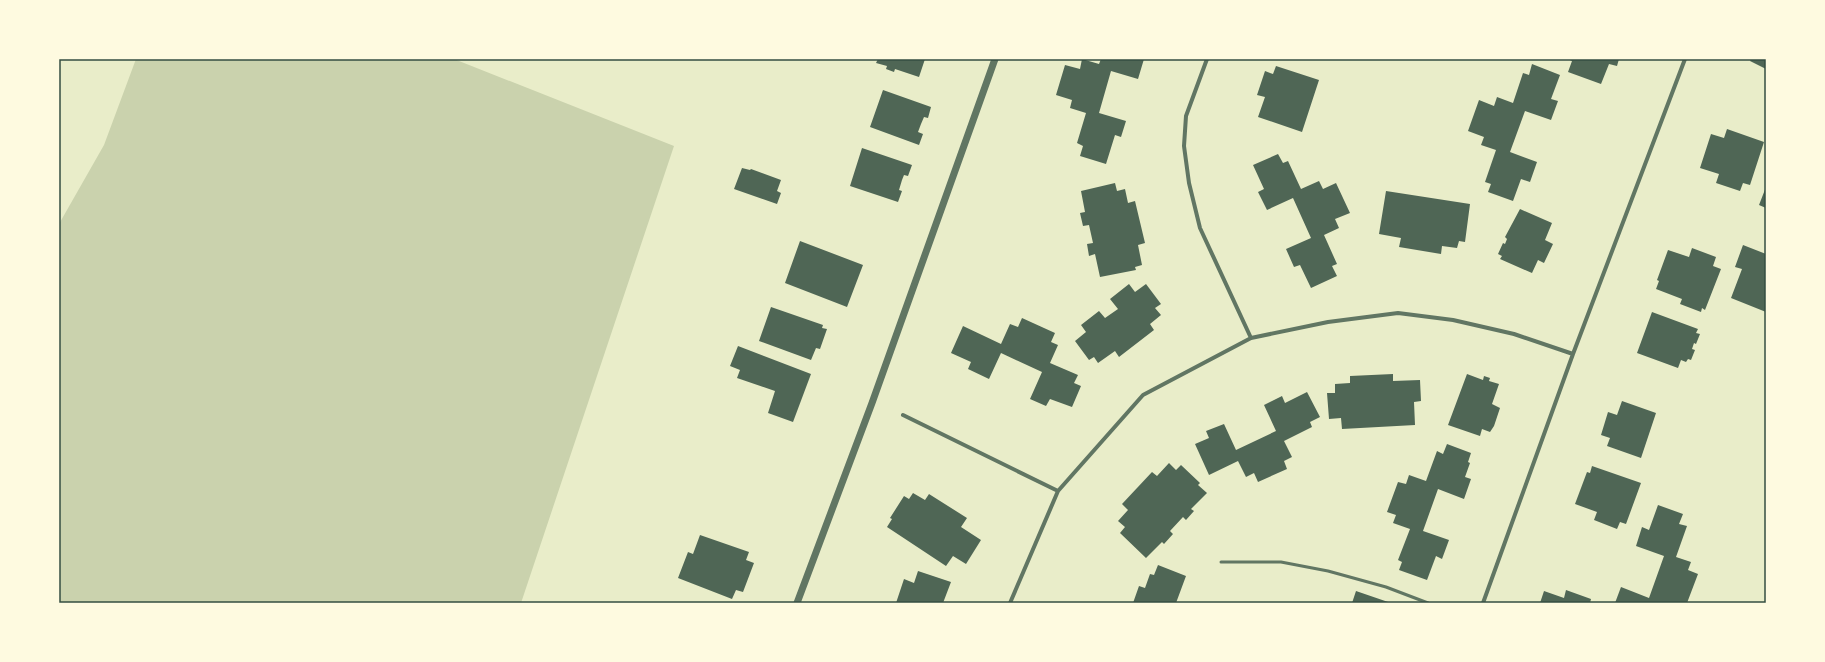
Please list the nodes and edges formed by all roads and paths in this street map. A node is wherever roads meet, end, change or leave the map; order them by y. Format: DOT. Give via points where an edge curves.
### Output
graph roads {
  1 [pos="995,59"];
  2 [pos="1207,59"];
  3 [pos="1685,59"];
  4 [pos="1251,338"];
  5 [pos="1573,354"];
  6 [pos="903,415"];
  7 [pos="1058,491"];
  8 [pos="1221,562"];
  9 [pos="797,603"];
  10 [pos="1010,603"];
  11 [pos="1428,603"];
  12 [pos="1483,603"];
  1 -- 9 [label="street" via="872,403"];
  2 -- 4 [label="street" via="1186,116 1184,146 1189,183 1200,228"];
  3 -- 5 [label="street"];
  4 -- 5 [label="street" via="1328,322 1398,313 1453,320 1514,334"];
  4 -- 7 [label="street" via="1143,395"];
  5 -- 12 [label="street"];
  6 -- 7 [label="street"];
  7 -- 10 [label="street"];
  8 -- 11 [label="lane" via="1281,562 1328,571 1386,587"];
}
